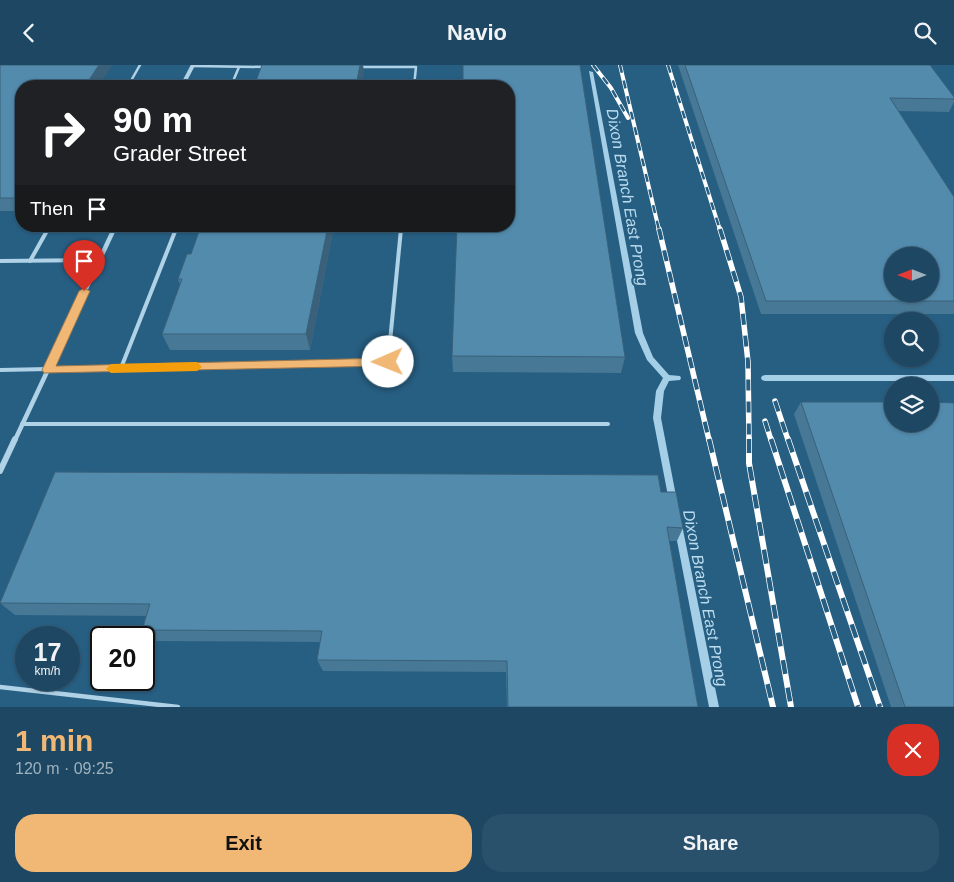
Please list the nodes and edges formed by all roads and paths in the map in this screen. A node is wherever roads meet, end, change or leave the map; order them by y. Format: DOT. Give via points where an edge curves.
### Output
graph roads {
  1 [pos="140,65"];
  2 [pos="192,66"];
  3 [pos="238,67"];
  4 [pos="268,67"];
  5 [pos="357,67"];
  6 [pos="131,80"];
  7 [pos="185,80"];
  8 [pos="233,80"];
  9 [pos="415,80"];
  10 [pos="47,232"];
  11 [pos="112,232"];
  12 [pos="174,232"];
  13 [pos="400,232"];
  14 [pos="99,260"];
  15 [pos="0,261"];
  16 [pos="30,261"];
  17 [pos="121,368"];
  18 [pos="0,370"];
  19 [pos="48,370"];
  20 [pos="22,424"];
  21 [pos="608,424"];
  22 [pos="0,471"];
  23 [pos="0,688"];
  24 [pos="178,707"];
  1 -- 6 [label="lane"];
  2 -- 3 [label="lane"];
  2 -- 7 [label="street"];
  3 -- 4 [label="lane"];
  3 -- 8 [label="lane"];
  5 -- 9 [label="lane" via="416,67"];
  10 -- 16 [label="lane"];
  11 -- 14 [label="street"];
  12 -- 17 [label="lane"];
  13 -- 17 [label="lane" via="388,362"];
  14 -- 16 [label="lane"];
  14 -- 19 [label="street"];
  15 -- 16 [label="lane"];
  17 -- 19 [label="lane"];
  18 -- 19 [label="lane"];
  19 -- 20 [label="street"];
  20 -- 21 [label="lane"];
  20 -- 22 [label="street"];
  23 -- 24 [label="lane"];
}
